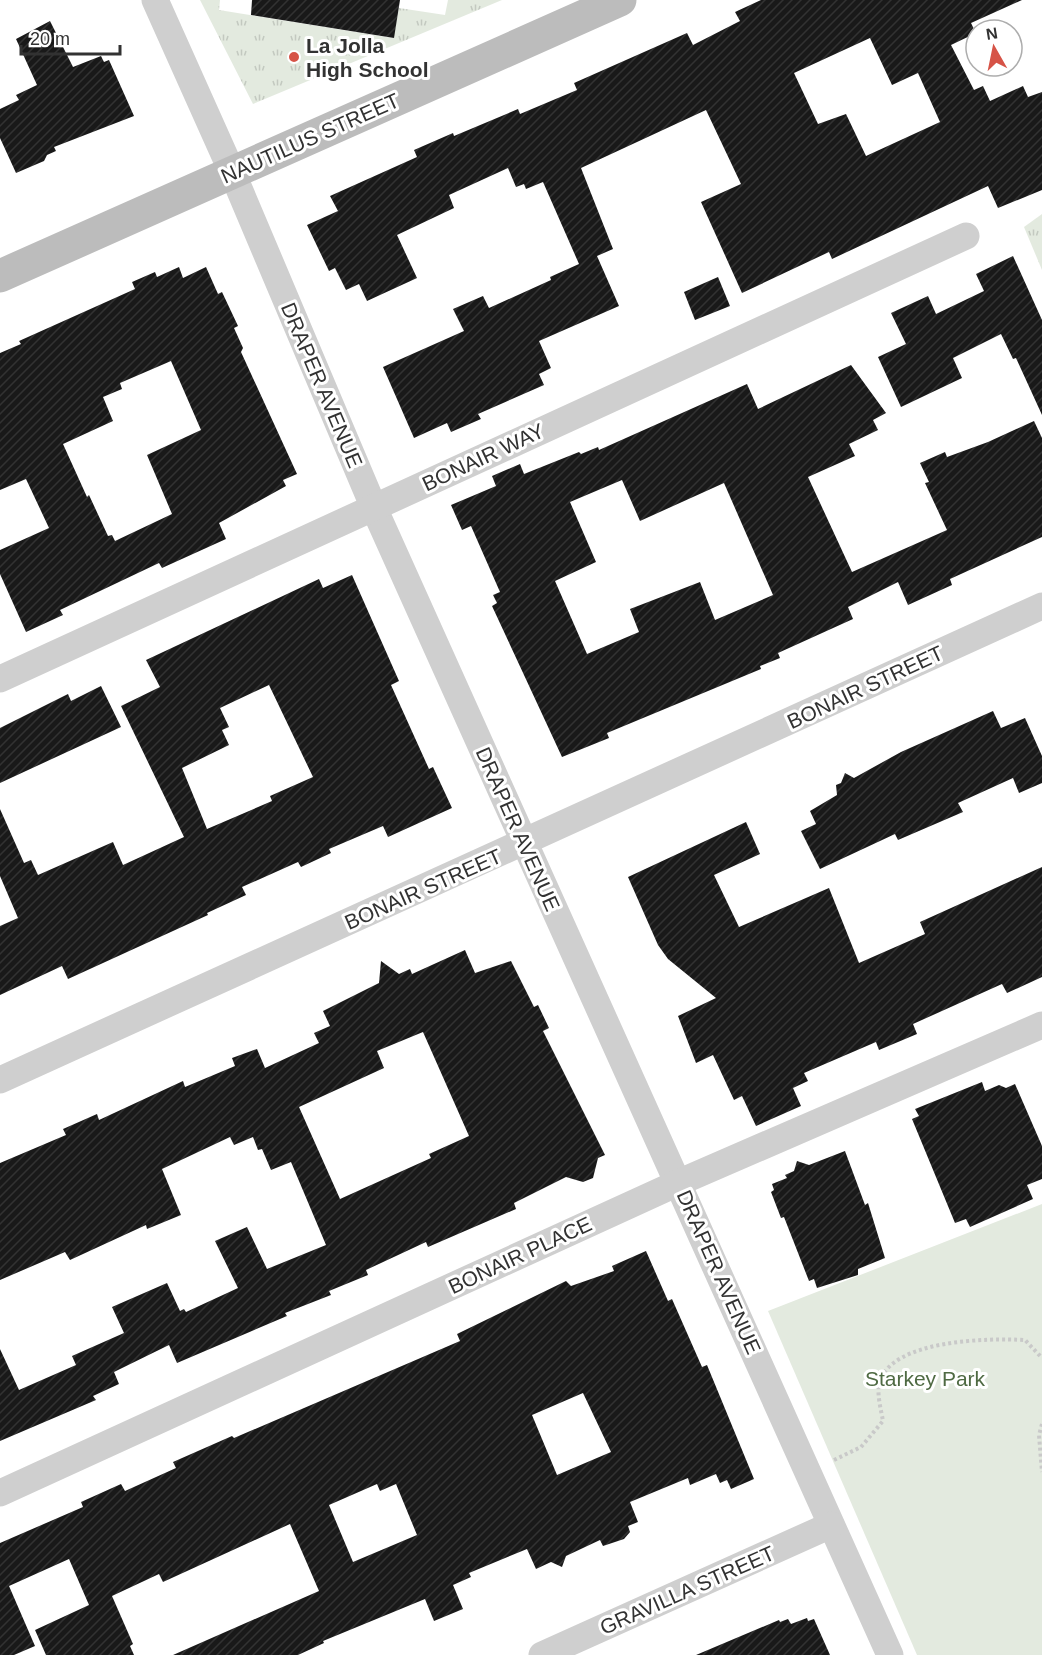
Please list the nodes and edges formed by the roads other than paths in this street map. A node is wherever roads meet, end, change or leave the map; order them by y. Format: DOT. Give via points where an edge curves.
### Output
graph roads {
  1 [pos="155,0"];
  2 [pos="620,0"];
  3 [pos="232,172"];
  4 [pos="966,236"];
  5 [pos="0,276"];
  6 [pos="374,508"];
  7 [pos="1042,606"];
  8 [pos="0,679"];
  9 [pos="524,844"];
  10 [pos="1042,1025"];
  11 [pos="0,1080"];
  12 [pos="680,1182"];
  13 [pos="0,1493"];
  14 [pos="831,1525"];
  15 [pos="542,1655"];
  16 [pos="890,1655"];
  1 -- 3 [label="street, DRAPER AVENUE"];
  2 -- 3 [label="main road, NAUTILUS STREET"];
  3 -- 5 [label="main road, NAUTILUS STREET"];
  3 -- 6 [label="street, DRAPER AVENUE"];
  4 -- 6 [label="street, BONAIR WAY"];
  6 -- 8 [label="street, BONAIR WAY"];
  6 -- 9 [label="street, DRAPER AVENUE"];
  7 -- 9 [label="street, BONAIR STREET"];
  9 -- 11 [label="street, BONAIR STREET"];
  9 -- 12 [label="street, DRAPER AVENUE"];
  10 -- 12 [label="street, BONAIR PLACE"];
  12 -- 13 [label="street, BONAIR PLACE"];
  12 -- 14 [label="street, DRAPER AVENUE"];
  14 -- 15 [label="street, GRAVILLA STREET"];
  14 -- 16 [label="street, DRAPER AVENUE"];
}
